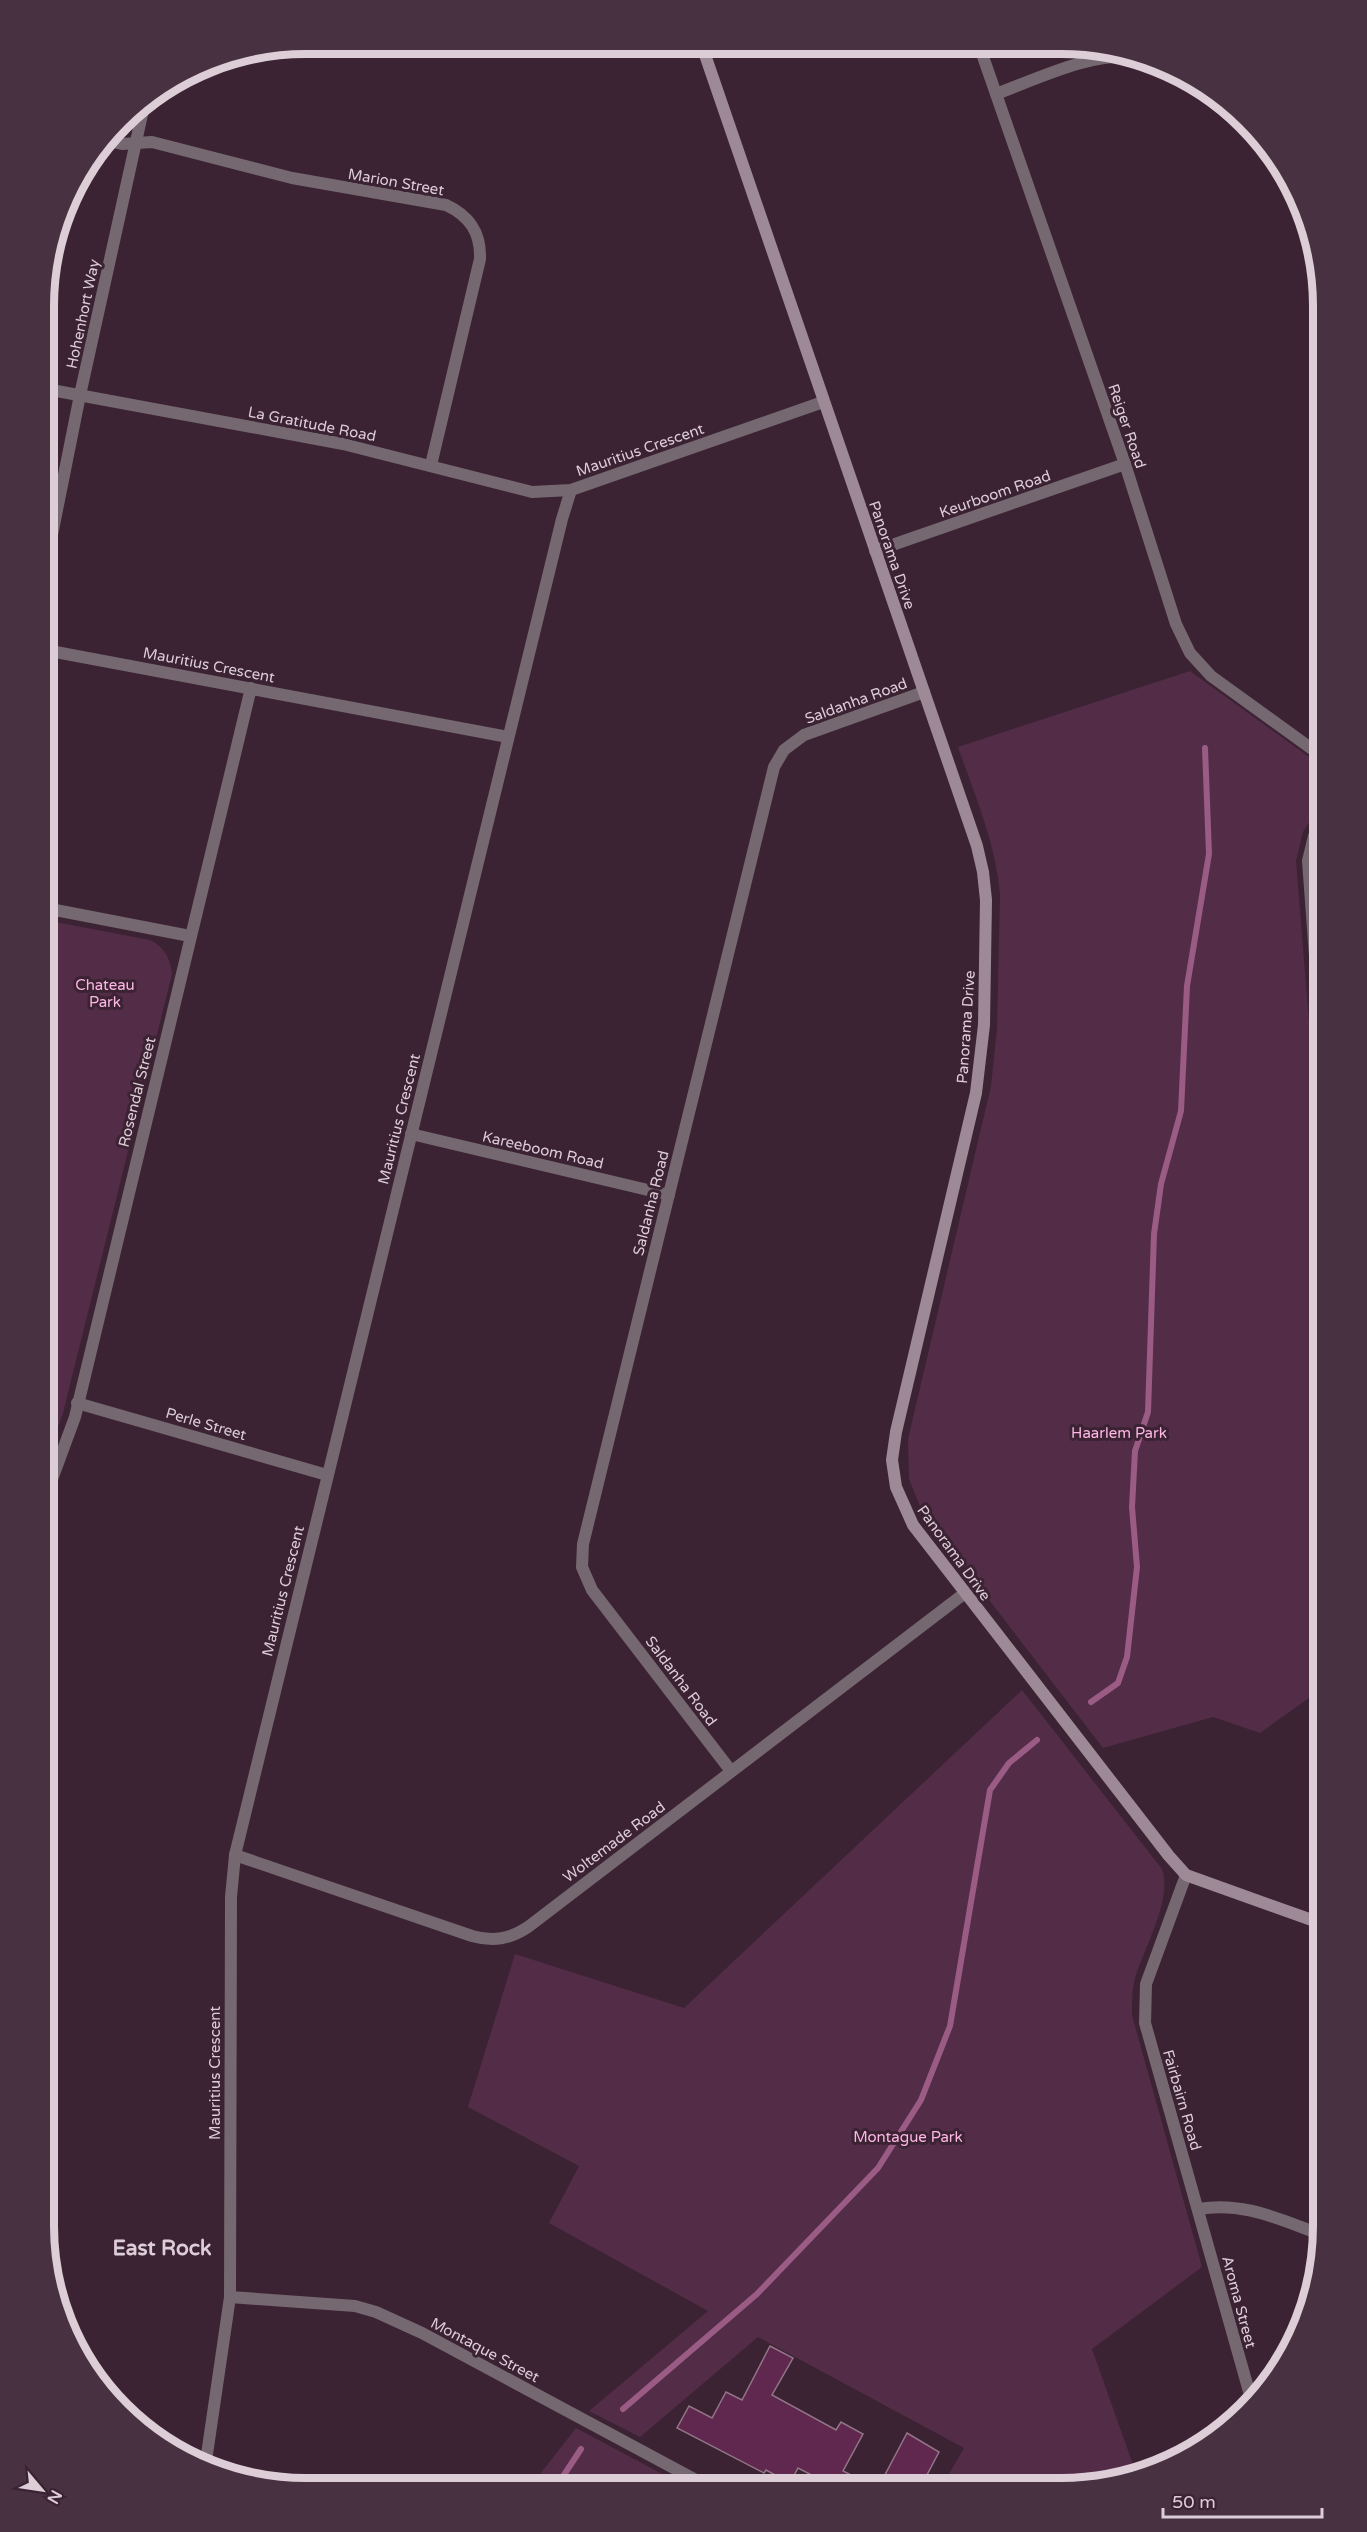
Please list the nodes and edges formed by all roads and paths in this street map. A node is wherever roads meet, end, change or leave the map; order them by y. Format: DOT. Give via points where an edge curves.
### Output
graph roads {
  1 [pos="705,54"];
  2 [pos="982,54"];
  3 [pos="1106,58"];
  4 [pos="996,94"];
  5 [pos="142,114"];
  6 [pos="115,141"];
  7 [pos="136,143"];
  8 [pos="54,390"];
  9 [pos="81,395"];
  10 [pos="823,402"];
  11 [pos="1125,464"];
  12 [pos="431,465"];
  13 [pos="571,490"];
  14 [pos="54,526"];
  15 [pos="875,551"];
  16 [pos="54,652"];
  17 [pos="251,688"];
  18 [pos="924,692"];
  19 [pos="508,737"];
  20 [pos="1313,750"];
  21 [pos="1313,842"];
  22 [pos="1309,890"];
  23 [pos="1313,890"];
  24 [pos="54,910"];
  25 [pos="190,936"];
  26 [pos="1313,940"];
  27 [pos="411,1134"];
  28 [pos="669,1195"];
  29 [pos="77,1403"];
  30 [pos="54,1474"];
  31 [pos="327,1475"];
  32 [pos="965,1593"];
  33 [pos="731,1772"];
  34 [pos="235,1855"];
  35 [pos="1186,1875"];
  36 [pos="1313,1920"];
  37 [pos="1198,2209"];
  38 [pos="1313,2231"];
  39 [pos="230,2297"];
  40 [pos="1250,2393"];
  41 [pos="207,2458"];
  42 [pos="692,2478"];
  1 -- 10 [label="street, Panorama Drive"];
  2 -- 4 [label="street, Reiger Road"];
  3 -- 4 [label="street"];
  4 -- 11 [label="street, Reiger Road"];
  5 -- 7 [label="street, Hohenhort Way"];
  6 -- 7 [label="street, Marion Street"];
  7 -- 9 [label="street, Hohenhort Way"];
  7 -- 12 [label="street, Marion Street" via="152,142 292,178 446,206 466,217 478,236 480,259"];
  8 -- 9 [label="street, La Gratitude Road"];
  9 -- 12 [label="street, La Gratitude Road" via="343,444"];
  9 -- 14 [label="street, Hohenhort Way"];
  10 -- 13 [label="street, Mauritius Crescent"];
  10 -- 15 [label="street, Panorama Drive"];
  11 -- 15 [label="street, Keurboom Road"];
  11 -- 20 [label="street, Reiger Road" via="1176,624 1190,653 1219,682"];
  12 -- 13 [label="street, La Gratitude Road" via="532,492"];
  13 -- 19 [label="street, Mauritius Crescent"];
  15 -- 18 [label="street, Panorama Drive"];
  16 -- 17 [label="street, Mauritius Crescent"];
  17 -- 19 [label="street, Mauritius Crescent"];
  17 -- 25 [label="street, Rosendal Street"];
  18 -- 28 [label="street, Saldanha Road" via="804,735 778,758"];
  18 -- 32 [label="street, Panorama Drive" via="983,872 984,1025 976,1093 892,1460 896,1487 906,1513"];
  19 -- 27 [label="street, Mauritius Crescent"];
  21 -- 22 [label="street" via="1308,861"];
  22 -- 23 [label="lane"];
  22 -- 26 [label="street"];
  24 -- 25 [label="street"];
  25 -- 29 [label="street, Rosendal Street"];
  27 -- 28 [label="street, Kareeboom Road"];
  27 -- 31 [label="street, Mauritius Crescent"];
  28 -- 33 [label="street, Saldanha Road" via="583,1544 582,1567 592,1590"];
  29 -- 30 [label="street, Rosendal Street"];
  29 -- 31 [label="street, Perle Street"];
  31 -- 34 [label="street, Mauritius Crescent"];
  32 -- 33 [label="street, Woltemade Road"];
  32 -- 35 [label="street, Panorama Drive"];
  33 -- 34 [label="street, Woltemade Road" via="528,1927 501,1939 472,1936"];
  34 -- 39 [label="street, Mauritius Crescent" via="231,1897"];
  35 -- 36 [label="street"];
  35 -- 37 [label="street, Fairbairn Road" via="1150,1969 1144,2011"];
  37 -- 38 [label="street" via="1244,2207"];
  37 -- 40 [label="street, Aroma Street"];
  39 -- 41 [label="street, Mauritius Crescent"];
  39 -- 42 [label="street, Montaque Street" via="355,2306 376,2312"];
}
